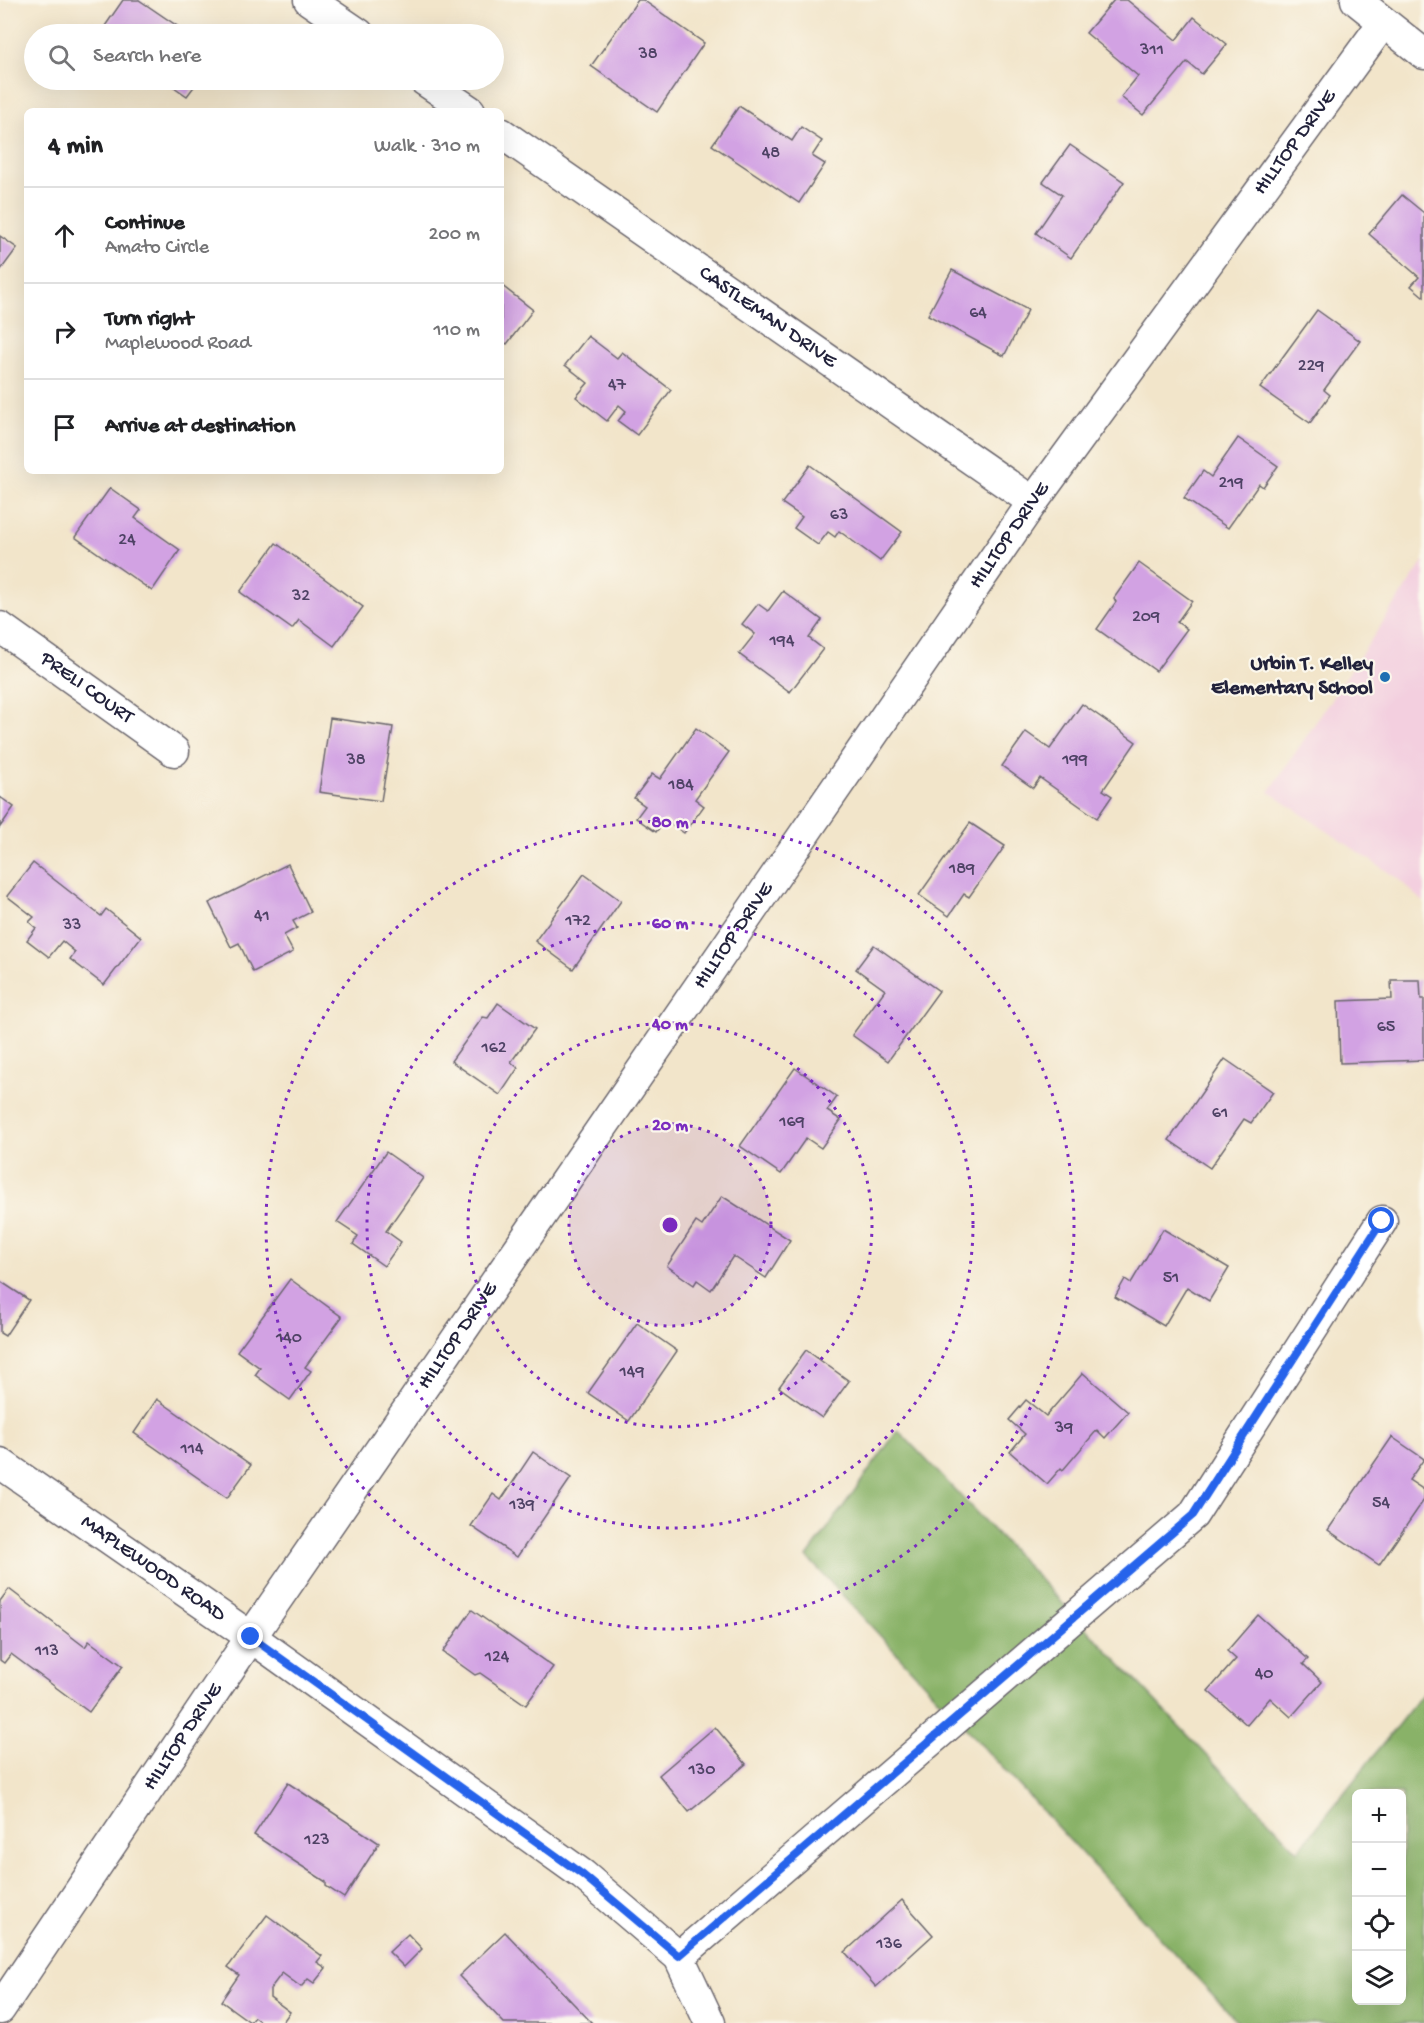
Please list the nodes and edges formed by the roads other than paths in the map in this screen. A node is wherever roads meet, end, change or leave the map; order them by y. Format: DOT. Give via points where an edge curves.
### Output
graph roads {
  1 [pos="309,0"];
  2 [pos="1356,0"];
  3 [pos="1383,23"];
  4 [pos="344,24"];
  5 [pos="1424,54"];
  6 [pos="439,90"];
  7 [pos="466,108"];
  8 [pos="504,135"];
  9 [pos="1033,502"];
  10 [pos="0,627"];
  11 [pos="174,751"];
  12 [pos="1382,1221"];
  13 [pos="0,1463"];
  14 [pos="251,1637"];
  15 [pos="679,1956"];
  16 [pos="0,2009"];
  17 [pos="710,2023"];
  1 -- 4 [label="street"];
  2 -- 3 [label="street"];
  3 -- 5 [label="street"];
  3 -- 9 [label="street, HILLTOP DRIVE"];
  6 -- 7 [label="street"];
  8 -- 9 [label="street, CASTLEMAN DRIVE"];
  9 -- 14 [label="street, HILLTOP DRIVE"];
  10 -- 11 [label="street, PRELI COURT"];
  12 -- 15 [label="street" via="1193,1515"];
  13 -- 14 [label="street, MAPLEWOOD ROAD"];
  14 -- 15 [label="street, MAPLEWOOD ROAD" via="583,1875"];
  14 -- 16 [label="street, HILLTOP DRIVE"];
  15 -- 17 [label="street, MAPLEWOOD ROAD"];
}
